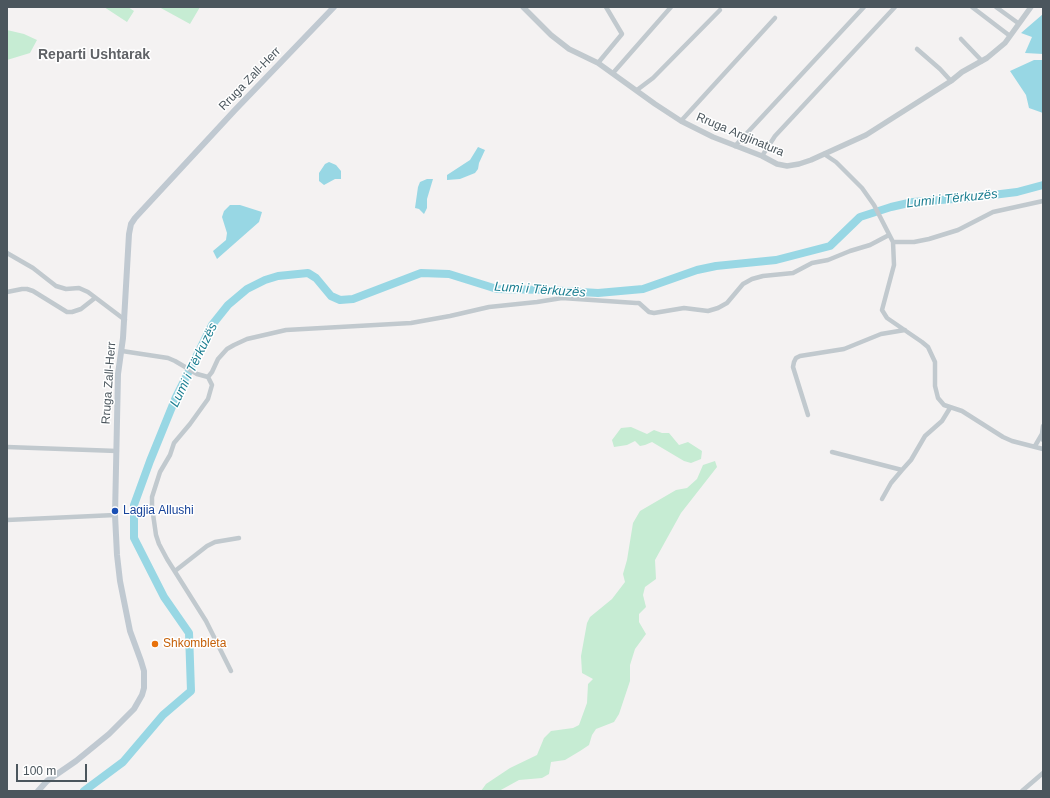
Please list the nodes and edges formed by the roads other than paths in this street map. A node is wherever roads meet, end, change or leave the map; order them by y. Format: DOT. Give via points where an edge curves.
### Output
graph roads {
  1 [pos="334,7"];
  2 [pos="523,7"];
  3 [pos="606,7"];
  4 [pos="671,7"];
  5 [pos="864,7"];
  6 [pos="895,7"];
  7 [pos="972,7"];
  8 [pos="996,7"];
  9 [pos="1031,7"];
  10 [pos="720,10"];
  11 [pos="775,18"];
  12 [pos="1018,23"];
  13 [pos="1010,36"];
  14 [pos="960,39"];
  15 [pos="917,49"];
  16 [pos="982,61"];
  17 [pos="598,63"];
  18 [pos="613,73"];
  19 [pos="951,81"];
  20 [pos="637,90"];
  21 [pos="682,121"];
  22 [pos="735,146"];
  23 [pos="824,154"];
  24 [pos="762,156"];
  25 [pos="1043,201"];
  26 [pos="890,235"];
  27 [pos="893,242"];
  28 [pos="7,253"];
  29 [pos="7,292"];
  30 [pos="95,298"];
  31 [pos="125,320"];
  32 [pos="905,330"];
  33 [pos="122,351"];
  34 [pos="208,377"];
  35 [pos="950,408"];
  36 [pos="808,415"];
  37 [pos="1043,426"];
  38 [pos="1042,434"];
  39 [pos="1043,440"];
  40 [pos="1035,446"];
  41 [pos="7,447"];
  42 [pos="1043,449"];
  43 [pos="116,451"];
  44 [pos="832,452"];
  45 [pos="902,470"];
  46 [pos="882,499"];
  47 [pos="115,515"];
  48 [pos="7,520"];
  49 [pos="239,538"];
  50 [pos="175,571"];
  51 [pos="231,671"];
  52 [pos="1043,773"];
  53 [pos="38,791"];
  54 [pos="1022,791"];
  1 -- 31 [label="main road, Rruga Zall-Herr" via="135,218 129,234"];
  2 -- 17 [label="street, Rruga Argjinatura" via="565,47"];
  3 -- 17 [label="street" via="622,34"];
  4 -- 18 [label="street"];
  5 -- 22 [label="street"];
  6 -- 24 [label="street" via="775,136"];
  7 -- 13 [label="street"];
  8 -- 12 [label="street"];
  9 -- 12 [label="street, Rruga Argjinatura"];
  10 -- 20 [label="street" via="653,78"];
  11 -- 21 [label="street"];
  12 -- 13 [label="street, Rruga Argjinatura"];
  13 -- 16 [label="street, Rruga Argjinatura"];
  14 -- 16 [label="street"];
  15 -- 19 [label="street"];
  16 -- 19 [label="street, Rruga Argjinatura"];
  17 -- 18 [label="street, Rruga Argjinatura"];
  18 -- 20 [label="street, Rruga Argjinatura"];
  19 -- 23 [label="street, Rruga Argjinatura" via="866,135"];
  20 -- 21 [label="street, Rruga Argjinatura"];
  21 -- 22 [label="street, Rruga Argjinatura"];
  22 -- 24 [label="street, Rruga Argjinatura"];
  23 -- 24 [label="street, Rruga Argjinatura" via="800,164 787,166"];
  23 -- 26 [label="street" via="836,162 862,188"];
  25 -- 27 [label="street" via="993,212 945,235 914,242"];
  26 -- 27 [label="street"];
  26 -- 34 [label="street" via="870,245 812,263 793,273 752,279 743,284 727,303 708,311 684,308 654,313 631,302 562,298 489,307 411,323 286,330 247,339 230,347 218,359"];
  27 -- 32 [label="street" via="894,265 882,310 887,318"];
  28 -- 30 [label="street" via="56,286 83,289"];
  29 -- 30 [label="street" via="22,289 33,291 67,312 81,309"];
  30 -- 31 [label="street"];
  31 -- 33 [label="main road, Rruga Zall-Herr"];
  32 -- 35 [label="street" via="928,347 935,362 938,398"];
  32 -- 36 [label="street" via="881,334 844,349 796,358 793,367"];
  33 -- 34 [label="street" via="168,358 197,374"];
  33 -- 43 [label="main road, Rruga Zall-Herr" via="118,374"];
  34 -- 50 [label="street" via="212,385 208,399 174,443 160,472 152,497 156,535"];
  35 -- 40 [label="street" via="962,411 1003,437"];
  35 -- 45 [label="street" via="942,421 925,436"];
  37 -- 38 [label="street"];
  38 -- 39 [label="street"];
  38 -- 40 [label="street"];
  40 -- 42 [label="street"];
  41 -- 43 [label="street"];
  43 -- 47 [label="main road, Rruga Zall-Herr"];
  44 -- 45 [label="street"];
  45 -- 46 [label="street"];
  47 -- 48 [label="street"];
  47 -- 53 [label="main road, Rruga Zall-Herr" via="120,581 130,631 142,661 144,688 134,709 109,734 47,781"];
  49 -- 50 [label="street" via="222,540 207,546"];
  50 -- 51 [label="street" via="206,620"];
  52 -- 54 [label="street"];
}
